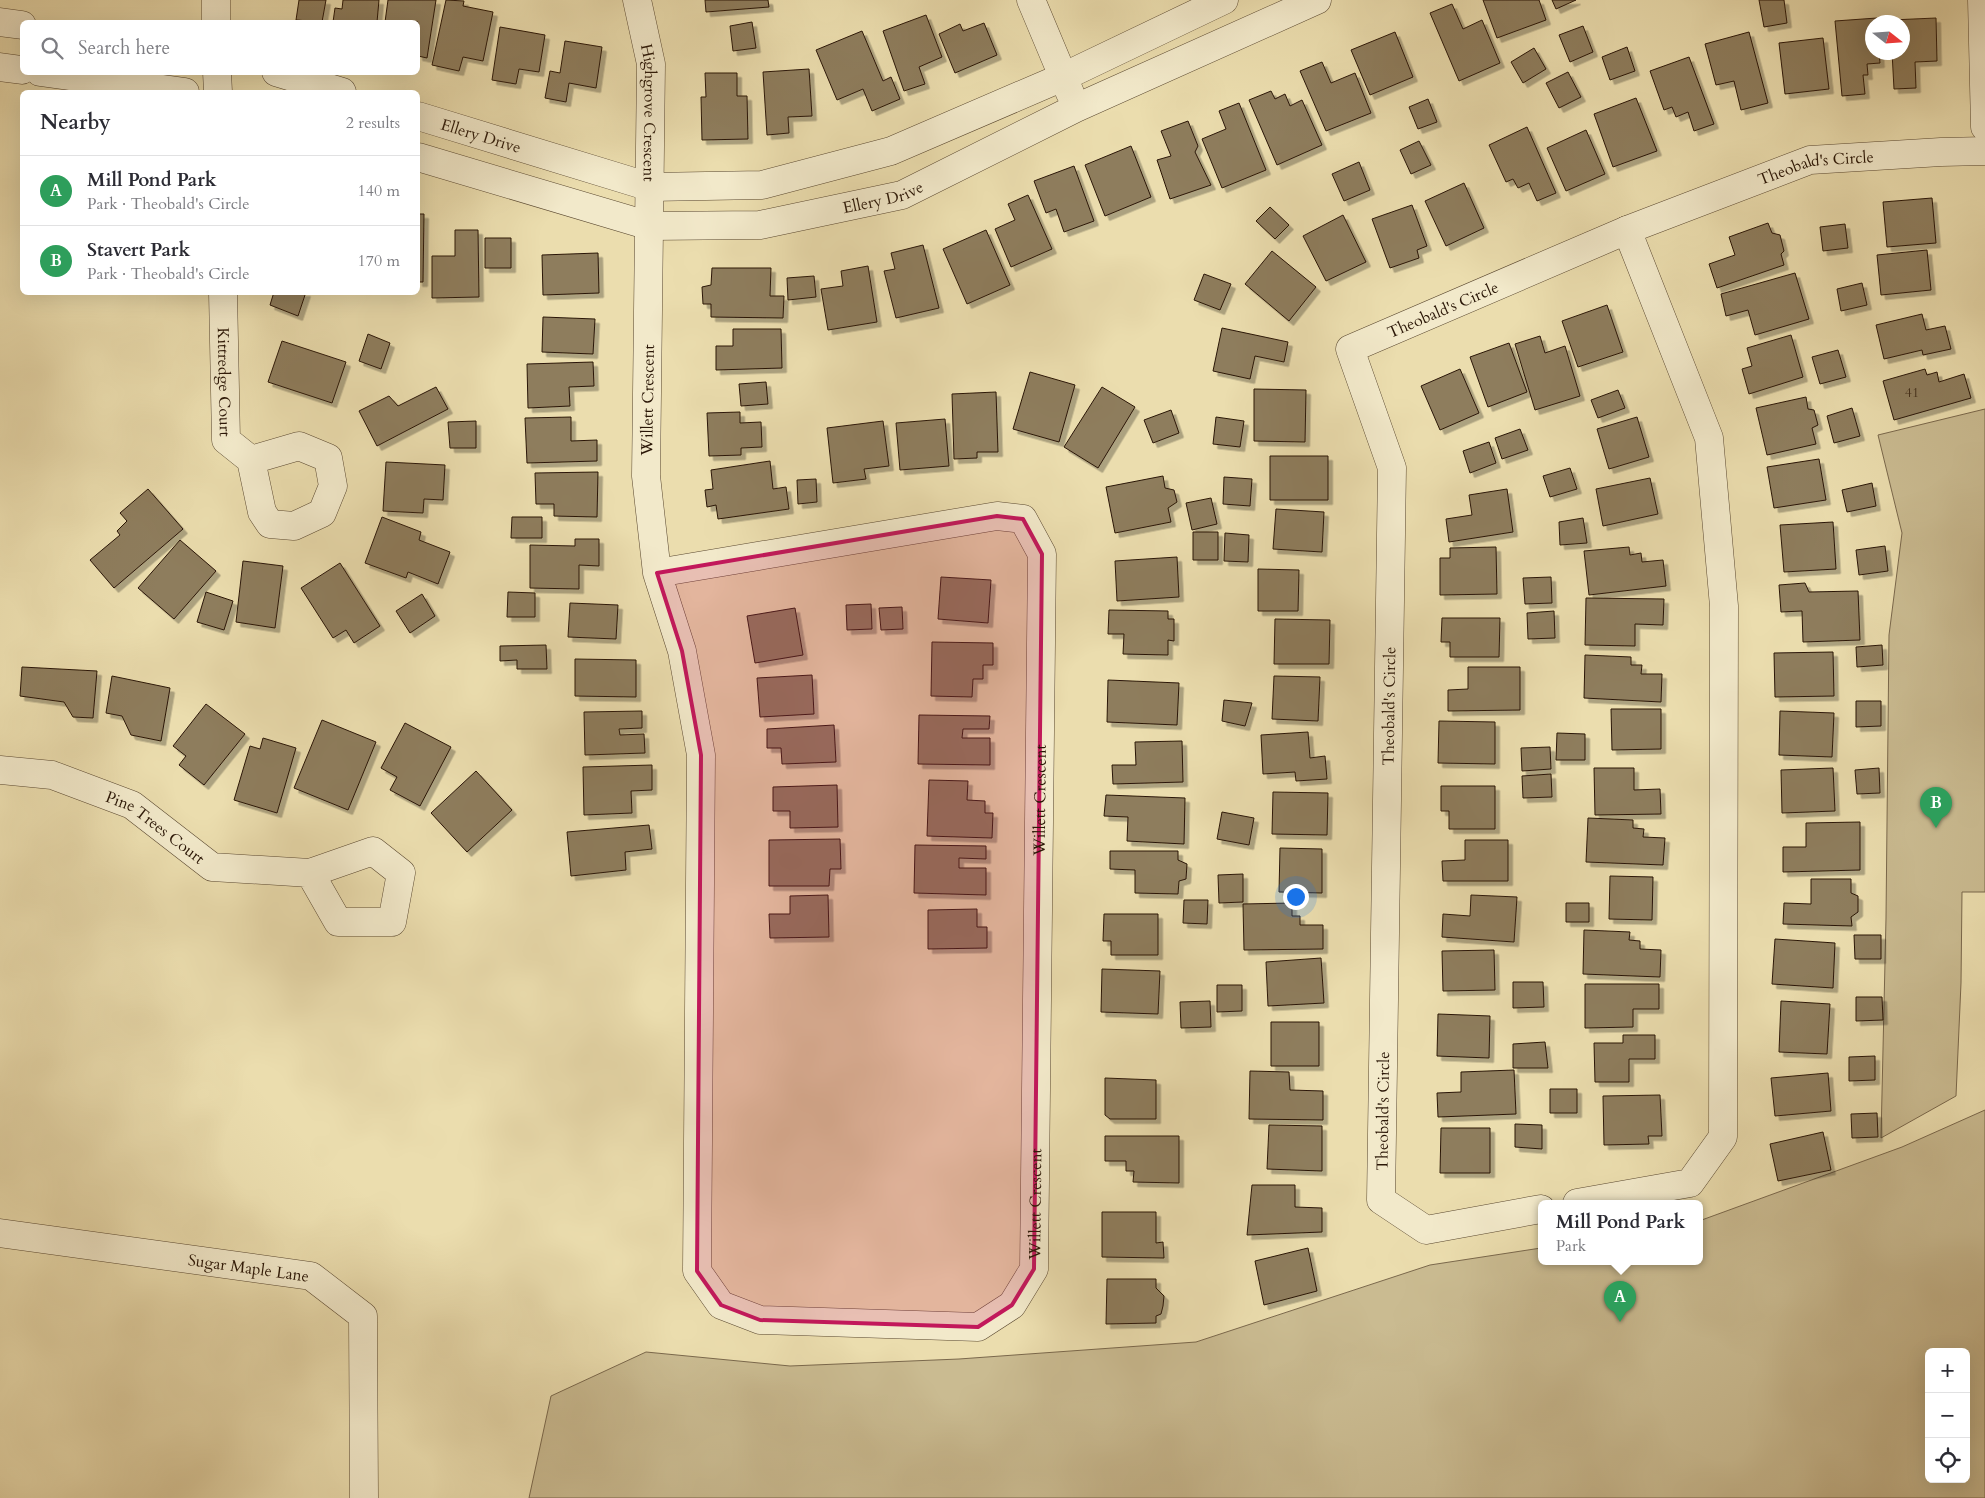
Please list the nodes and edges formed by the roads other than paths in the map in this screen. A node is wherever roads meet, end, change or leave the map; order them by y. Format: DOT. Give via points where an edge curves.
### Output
graph roads {
  1 [pos="216,0"];
  2 [pos="637,0"];
  3 [pos="1031,0"];
  4 [pos="1224,0"];
  5 [pos="1317,0"];
  6 [pos="1982,0"];
  7 [pos="216,20"];
  8 [pos="0,22"];
  9 [pos="20,25"];
  10 [pos="0,67"];
  11 [pos="20,70"];
  12 [pos="62,75"];
  13 [pos="217,75"];
  14 [pos="286,75"];
  15 [pos="1063,77"];
  16 [pos="170,90"];
  17 [pos="218,90"];
  18 [pos="335,90"];
  19 [pos="1076,108"];
  20 [pos="420,117"];
  21 [pos="1985,128"];
  22 [pos="1985,151"];
  23 [pos="420,157"];
  24 [pos="650,187"];
  25 [pos="650,226"];
  26 [pos="1627,230"];
  27 [pos="223,295"];
  28 [pos="251,460"];
  29 [pos="657,573"];
  30 [pos="0,770"];
  31 [pos="310,873"];
  32 [pos="1594,1200"];
  33 [pos="1538,1211"];
  34 [pos="0,1233"];
  35 [pos="364,1498"];
  1 -- 7 [label="street"];
  2 -- 24 [label="street, Highgrove Crescent" via="651,64"];
  3 -- 15 [label="street"];
  4 -- 15 [label="street, Ellery Drive"];
  5 -- 19 [label="street, Ellery Drive"];
  6 -- 21 [label="street"];
  8 -- 9 [label="street"];
  10 -- 11 [label="street"];
  12 -- 16 [label="street"];
  13 -- 17 [label="street"];
  14 -- 18 [label="street"];
  15 -- 19 [label="street"];
  15 -- 24 [label="street, Ellery Drive" via="891,151 762,185"];
  19 -- 25 [label="street, Ellery Drive" via="902,195 760,225"];
  20 -- 24 [label="street, Ellery Drive"];
  22 -- 26 [label="street, Theobald's Circle" via="1810,160"];
  23 -- 25 [label="street, Ellery Drive"];
  24 -- 25 [label="street, Highgrove Crescent"];
  25 -- 29 [label="street, Willett Crescent" via="646,476"];
  26 -- 32 [label="street" via="1709,438 1724,606 1723,1137 1690,1183"];
  26 -- 33 [label="street, Theobald's Circle" via="1350,349 1392,468 1381,1200 1426,1230"];
  27 -- 28 [label="street, Kittredge Court" via="226,440"];
  29 -- 29 [label="street, Willett Crescent" via="682,651 701,755 697,1271 721,1305 760,1320 978,1327 1012,1305 1034,1268 1042,554 1023,519 997,516"];
  30 -- 31 [label="street, Pine Trees Court" via="52,775 132,804 212,867"];
  34 -- 35 [label="street, Sugar Maple Lane" via="311,1276 363,1316"];
}
